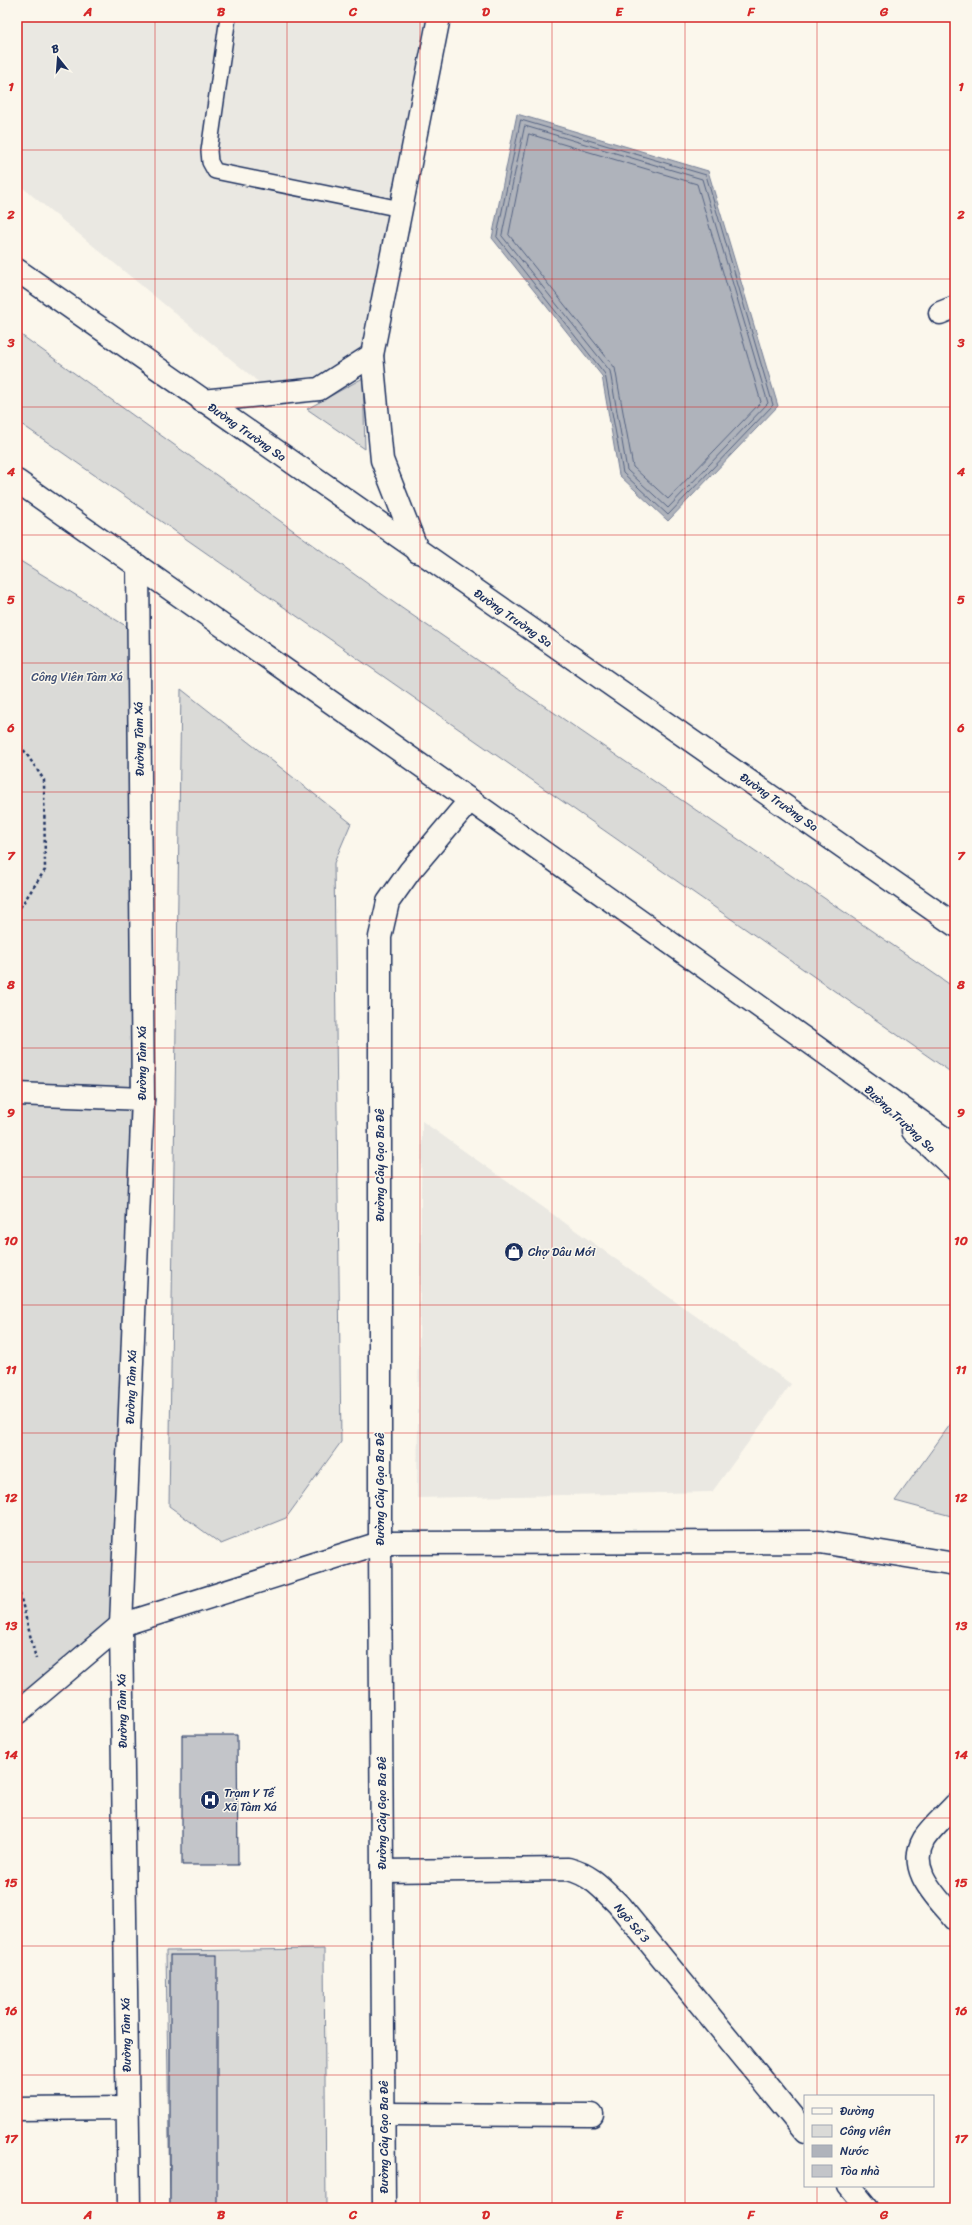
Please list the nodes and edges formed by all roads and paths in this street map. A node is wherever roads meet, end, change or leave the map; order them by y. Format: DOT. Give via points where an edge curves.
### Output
graph roads {
  1 [pos="228,17"];
  2 [pos="439,17"];
  3 [pos="401,209"];
  4 [pos="17,258"];
  5 [pos="17,270"];
  6 [pos="71,308"];
  7 [pos="372,355"];
  8 [pos="202,400"];
  9 [pos="17,481"];
  10 [pos="418,552"];
  11 [pos="138,566"];
  12 [pos="17,740"];
  13 [pos="470,800"];
  14 [pos="17,912"];
  15 [pos="955,925"];
  16 [pos="845,1068"];
  17 [pos="17,1094"];
  18 [pos="143,1099"];
  19 [pos="955,1146"];
  20 [pos="955,1169"];
  21 [pos="380,1543"];
  22 [pos="955,1564"];
  23 [pos="17,1582"];
  24 [pos="121,1625"];
  25 [pos="45,1690"];
  26 [pos="17,1713"];
  27 [pos="955,1805"];
  28 [pos="382,1871"];
  29 [pos="955,1919"];
  30 [pos="127,2108"];
  31 [pos="17,2109"];
  32 [pos="385,2114"];
  33 [pos="592,2115"];
  34 [pos="804,2131"];
  35 [pos="850,2187"];
  36 [pos="129,2208"];
  37 [pos="384,2208"];
  38 [pos="867,2208"];
  1 -- 3 [label="lane" via="209,151 210,162 215,171"];
  2 -- 3 [label="main road"];
  3 -- 7 [label="main road"];
  4 -- 6 [label="main road, Đường Trường Sa"];
  5 -- 6 [label="main road, Đường Trường Sa"];
  6 -- 8 [label="main road, Đường Trường Sa"];
  7 -- 8 [label="main road" via="319,389"];
  7 -- 10 [label="main road" via="382,460"];
  8 -- 10 [label="main road, Đường Trường Sa"];
  9 -- 11 [label="main road, Đường Trường Sa"];
  10 -- 15 [label="main road, Đường Trường Sa"];
  11 -- 13 [label="main road, Đường Trường Sa"];
  11 -- 18 [label="main road, Đường Tàm Xá"];
  12 -- 14 [label="path" via="44,780 45,870"];
  13 -- 16 [label="main road, Đường Trường Sa"];
  13 -- 21 [label="main road, Đường Cây Gạo Ba Đê" via="410,871 388,902 380,937"];
  16 -- 19 [label="main road, Đường Trường Sa"];
  16 -- 20 [label="main road, Đường Trường Sa"];
  17 -- 18 [label="main road"];
  18 -- 24 [label="main road, Đường Tàm Xá"];
  21 -- 22 [label="main road" via="820,1542"];
  21 -- 24 [label="main road"];
  21 -- 28 [label="main road, Đường Cây Gạo Ba Đê"];
  23 -- 25 [label="path"];
  24 -- 25 [label="main road"];
  24 -- 30 [label="main road, Đường Tàm Xá"];
  25 -- 26 [label="main road"];
  27 -- 29 [label="main road" via="924,1839 917,1856 921,1874"];
  28 -- 32 [label="main road, Đường Cây Gạo Ba Đê"];
  28 -- 34 [label="main road, Ngõ Số 3" via="568,1869 583,1873 618,1904"];
  30 -- 31 [label="main road"];
  30 -- 36 [label="main road, Đường Tàm Xá"];
  32 -- 33 [label="main road"];
  32 -- 37 [label="main road, Đường Cây Gạo Ba Đê"];
  35 -- 38 [label="main road"];
}
